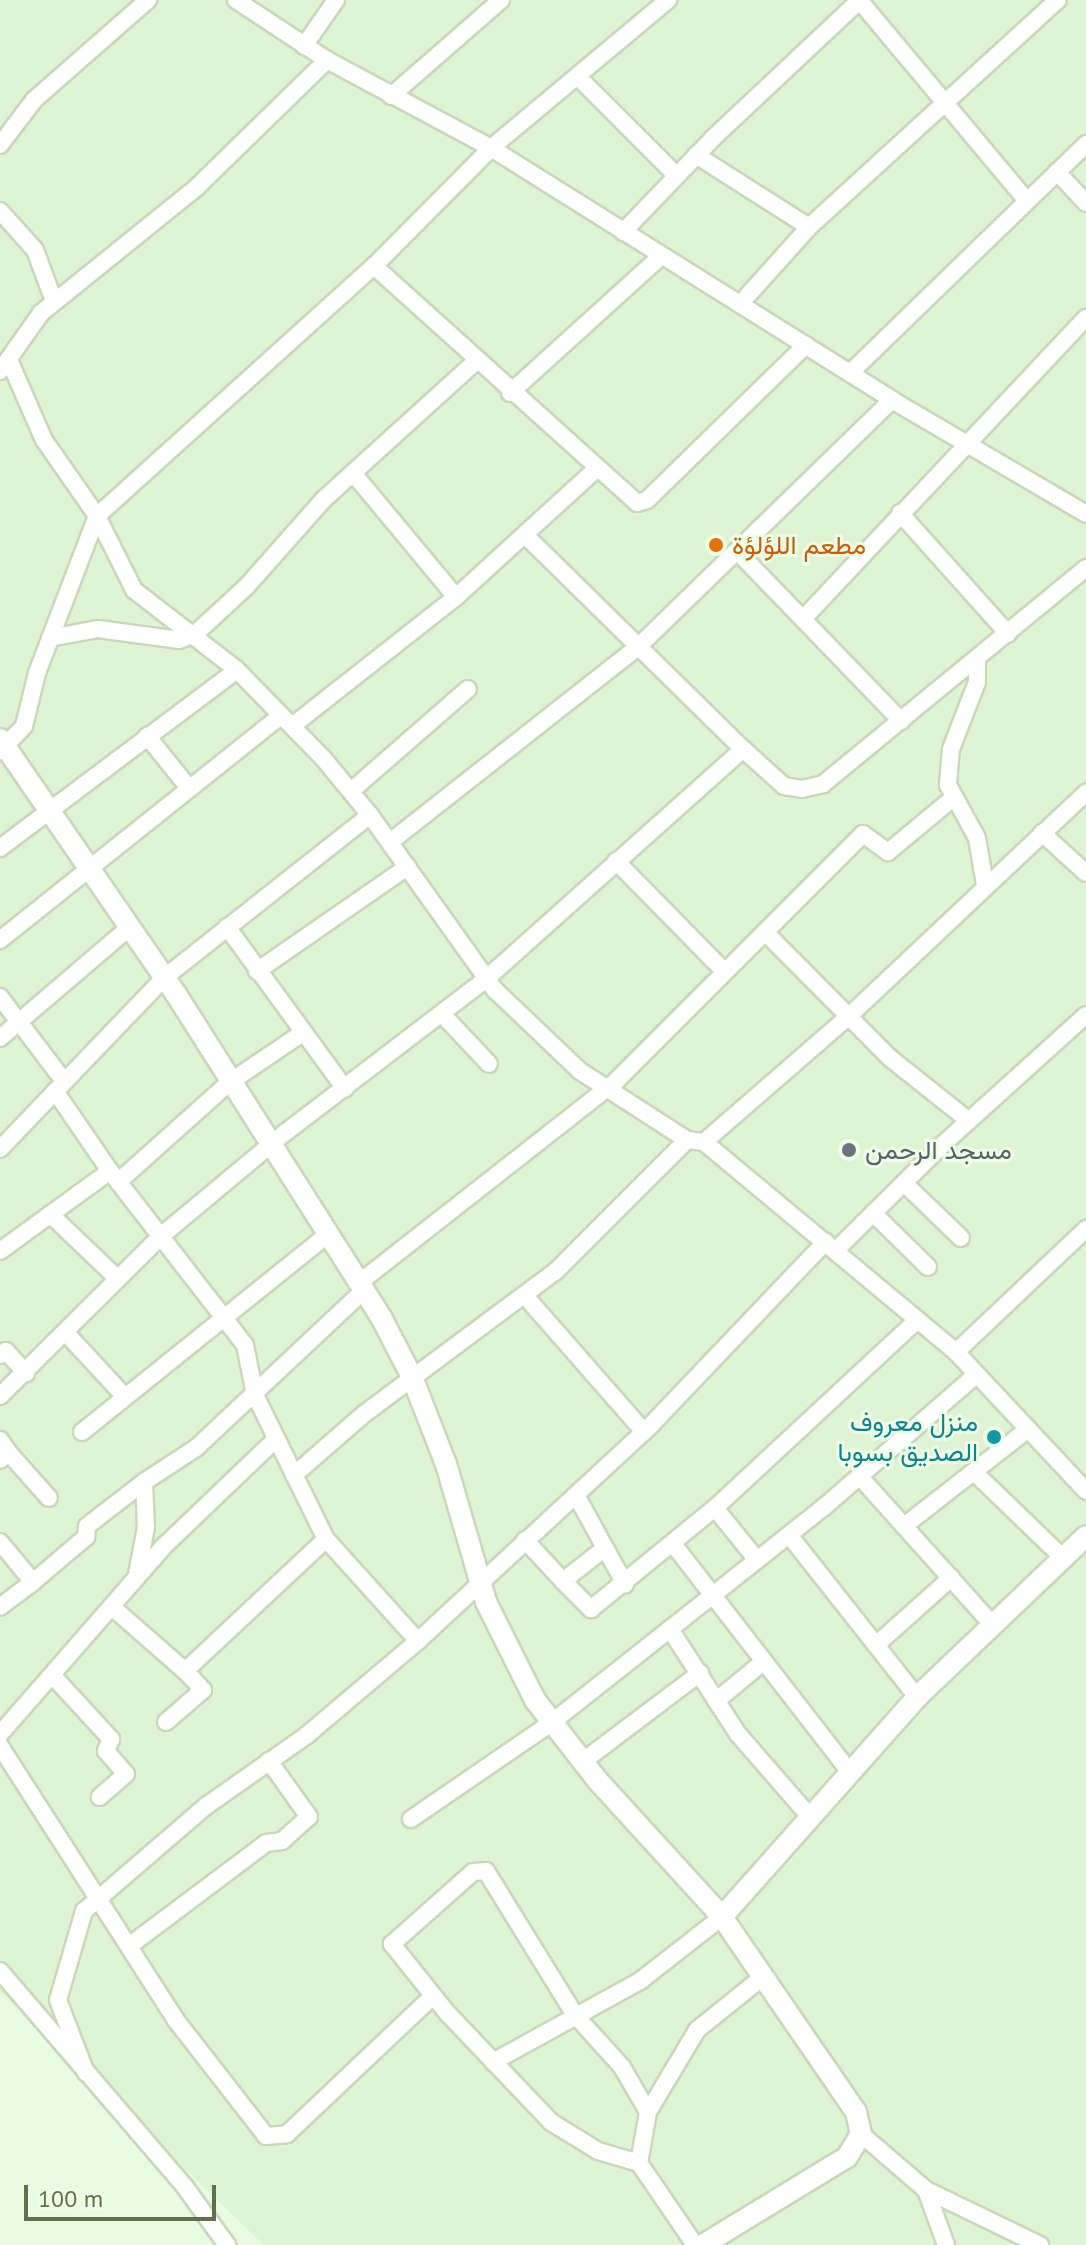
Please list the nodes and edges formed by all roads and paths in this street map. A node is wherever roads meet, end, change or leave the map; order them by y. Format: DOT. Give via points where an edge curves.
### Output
graph roads {
  1 [pos="148,0"];
  2 [pos="236,0"];
  3 [pos="336,0"];
  4 [pos="501,0"];
  5 [pos="668,0"];
  6 [pos="1055,1"];
  7 [pos="867,3"];
  8 [pos="304,46"];
  9 [pos="327,60"];
  10 [pos="579,78"];
  11 [pos="391,96"];
  12 [pos="946,103"];
  13 [pos="1086,144"];
  14 [pos="0,145"];
  15 [pos="491,148"];
  16 [pos="696,155"];
  17 [pos="1057,172"];
  18 [pos="676,175"];
  19 [pos="1027,201"];
  20 [pos="1086,203"];
  21 [pos="0,211"];
  22 [pos="809,227"];
  23 [pos="623,232"];
  24 [pos="661,256"];
  25 [pos="374,266"];
  26 [pos="54,301"];
  27 [pos="740,304"];
  28 [pos="1086,318"];
  29 [pos="806,345"];
  30 [pos="475,362"];
  31 [pos="4,366"];
  32 [pos="850,373"];
  33 [pos="510,393"];
  34 [pos="892,400"];
  35 [pos="965,443"];
  36 [pos="596,469"];
  37 [pos="353,473"];
  38 [pos="1084,509"];
  39 [pos="900,513"];
  40 [pos="97,516"];
  41 [pos="526,536"];
  42 [pos="738,552"];
  43 [pos="1086,568"];
  44 [pos="456,597"];
  45 [pos="803,619"];
  46 [pos="195,634"];
  47 [pos="1008,634"];
  48 [pos="50,638"];
  49 [pos="640,645"];
  50 [pos="977,660"];
  51 [pos="237,670"];
  52 [pos="468,689"];
  53 [pos="286,721"];
  54 [pos="901,721"];
  55 [pos="147,736"];
  56 [pos="2,746"];
  57 [pos="743,749"];
  58 [pos="189,788"];
  59 [pos="351,791"];
  60 [pos="1086,793"];
  61 [pos="953,798"];
  62 [pos="48,812"];
  63 [pos="370,815"];
  64 [pos="1042,833"];
  65 [pos="390,842"];
  66 [pos="0,848"];
  67 [pos="616,861"];
  68 [pos="89,867"];
  69 [pos="407,867"];
  70 [pos="1086,873"];
  71 [pos="985,885"];
  72 [pos="130,927"];
  73 [pos="227,927"];
  74 [pos="765,932"];
  75 [pos="1,936"];
  76 [pos="257,971"];
  77 [pos="724,971"];
  78 [pos="165,977"];
  79 [pos="486,979"];
  80 [pos="0,997"];
  81 [pos="443,1015"];
  82 [pos="1086,1015"];
  83 [pos="848,1017"];
  84 [pos="19,1022"];
  85 [pos="304,1032"];
  86 [pos="0,1038"];
  87 [pos="489,1064"];
  88 [pos="230,1082"];
  89 [pos="59,1086"];
  90 [pos="345,1089"];
  91 [pos="606,1089"];
  92 [pos="968,1120"];
  93 [pos="696,1141"];
  94 [pos="269,1145"];
  95 [pos="0,1149"];
  96 [pos="114,1176"];
  97 [pos="904,1183"];
  98 [pos="873,1213"];
  99 [pos="50,1214"];
  100 [pos="1086,1229"];
  101 [pos="328,1234"];
  102 [pos="161,1236"];
  103 [pos="961,1238"];
  104 [pos="830,1246"];
  105 [pos="0,1251"];
  106 [pos="928,1267"];
  107 [pos="118,1279"];
  108 [pos="362,1286"];
  109 [pos="526,1297"];
  110 [pos="225,1318"];
  111 [pos="917,1320"];
  112 [pos="66,1333"];
  113 [pos="956,1352"];
  114 [pos="0,1355"];
  115 [pos="26,1373"];
  116 [pos="976,1375"];
  117 [pos="412,1377"];
  118 [pos="255,1395"];
  119 [pos="0,1396"];
  120 [pos="125,1397"];
  121 [pos="1028,1429"];
  122 [pos="82,1432"];
  123 [pos="644,1432"];
  124 [pos="276,1439"];
  125 [pos="3,1451"];
  126 [pos="974,1472"];
  127 [pos="294,1475"];
  128 [pos="860,1477"];
  129 [pos="144,1482"];
  130 [pos="1086,1491"];
  131 [pos="576,1495"];
  132 [pos="49,1498"];
  133 [pos="715,1508"];
  134 [pos="904,1526"];
  135 [pos="789,1535"];
  136 [pos="1086,1536"];
  137 [pos="326,1539"];
  138 [pos="525,1540"];
  139 [pos="0,1542"];
  140 [pos="673,1544"];
  141 [pos="605,1548"];
  142 [pos="1062,1557"];
  143 [pos="757,1560"];
  144 [pos="137,1577"];
  145 [pos="951,1578"];
  146 [pos="563,1581"];
  147 [pos="33,1582"];
  148 [pos="479,1584"];
  149 [pos="625,1584"];
  150 [pos="712,1596"];
  151 [pos="0,1607"];
  152 [pos="112,1607"];
  153 [pos="992,1624"];
  154 [pos="670,1629"];
  155 [pos="418,1641"];
  156 [pos="876,1645"];
  157 [pos="763,1662"];
  158 [pos="185,1671"];
  159 [pos="700,1673"];
  160 [pos="53,1676"];
  161 [pos="917,1697"];
  162 [pos="716,1701"];
  163 [pos="166,1722"];
  164 [pos="551,1723"];
  165 [pos="0,1734"];
  166 [pos="0,1746"];
  167 [pos="269,1761"];
  168 [pos="582,1762"];
  169 [pos="850,1772"];
  170 [pos="100,1797"];
  171 [pos="811,1818"];
  172 [pos="411,1819"];
  173 [pos="96,1898"];
  174 [pos="722,1917"];
  175 [pos="129,1946"];
  176 [pos="0,1971"];
  177 [pos="764,1976"];
  178 [pos="433,1996"];
  179 [pos="575,2015"];
  180 [pos="493,2062"];
  181 [pos="86,2073"];
  182 [pos="648,2112"];
  183 [pos="861,2134"];
  184 [pos="639,2163"];
  185 [pos="926,2190"];
  186 [pos="227,2245"];
  187 [pos="695,2245"];
  188 [pos="703,2245"];
  189 [pos="946,2245"];
  190 [pos="1040,2245"];
  1 -- 14 [label="street" via="34,100"];
  2 -- 8 [label="street"];
  3 -- 8 [label="street"];
  4 -- 11 [label="street"];
  5 -- 10 [label="street"];
  6 -- 12 [label="street"];
  7 -- 12 [label="street"];
  7 -- 16 [label="street"];
  8 -- 9 [label="street"];
  9 -- 11 [label="street"];
  9 -- 26 [label="street" via="197,187"];
  10 -- 15 [label="street"];
  10 -- 18 [label="street"];
  11 -- 15 [label="street"];
  12 -- 19 [label="street"];
  12 -- 22 [label="street"];
  13 -- 17 [label="street"];
  15 -- 23 [label="street"];
  15 -- 25 [label="street"];
  16 -- 18 [label="street"];
  16 -- 22 [label="street"];
  17 -- 19 [label="street"];
  17 -- 20 [label="street"];
  18 -- 23 [label="street"];
  19 -- 32 [label="street"];
  21 -- 26 [label="street" via="35,250"];
  22 -- 27 [label="street"];
  23 -- 24 [label="street"];
  24 -- 27 [label="street"];
  24 -- 33 [label="street"];
  25 -- 30 [label="street"];
  25 -- 40 [label="street"];
  26 -- 31 [label="street"];
  27 -- 29 [label="street"];
  28 -- 35 [label="street"];
  29 -- 32 [label="street"];
  29 -- 36 [label="street" via="644,502 633,502"];
  30 -- 33 [label="street"];
  30 -- 37 [label="street"];
  31 -- 40 [label="street" via="44,440"];
  32 -- 34 [label="street"];
  33 -- 36 [label="street"];
  34 -- 35 [label="street"];
  34 -- 42 [label="street"];
  35 -- 38 [label="street"];
  35 -- 39 [label="street"];
  36 -- 41 [label="street"];
  37 -- 44 [label="street"];
  37 -- 46 [label="street"];
  39 -- 45 [label="street"];
  39 -- 47 [label="street"];
  40 -- 46 [label="street" via="134,590 165,618"];
  40 -- 48 [label="street"];
  41 -- 44 [label="street"];
  41 -- 49 [label="street"];
  42 -- 45 [label="street"];
  42 -- 49 [label="street"];
  43 -- 47 [label="street"];
  44 -- 53 [label="street"];
  45 -- 54 [label="street"];
  46 -- 48 [label="street" via="179,640 98,629"];
  46 -- 51 [label="street"];
  47 -- 50 [label="street"];
  48 -- 56 [label="street" via="24,726"];
  49 -- 57 [label="street"];
  49 -- 65 [label="street"];
  50 -- 54 [label="street"];
  50 -- 61 [label="street" via="977,682 951,749"];
  51 -- 53 [label="street"];
  51 -- 55 [label="street"];
  52 -- 59 [label="street"];
  53 -- 58 [label="street"];
  53 -- 59 [label="street"];
  54 -- 57 [label="street" via="823,784 809,789 780,784"];
  55 -- 58 [label="street"];
  55 -- 62 [label="street"];
  56 -- 62 [label="street"];
  57 -- 67 [label="street"];
  58 -- 68 [label="street"];
  59 -- 63 [label="street"];
  60 -- 64 [label="street"];
  61 -- 71 [label="street" via="977,838"];
  61 -- 74 [label="street" via="888,852 863,834"];
  62 -- 66 [label="street"];
  62 -- 68 [label="street"];
  63 -- 65 [label="street"];
  63 -- 73 [label="street"];
  64 -- 70 [label="street"];
  64 -- 71 [label="street"];
  65 -- 69 [label="street"];
  67 -- 77 [label="street"];
  67 -- 79 [label="street"];
  68 -- 72 [label="street"];
  68 -- 75 [label="street"];
  69 -- 76 [label="street"];
  69 -- 79 [label="street"];
  71 -- 83 [label="street"];
  72 -- 78 [label="street"];
  72 -- 84 [label="street"];
  73 -- 76 [label="street"];
  73 -- 78 [label="street"];
  74 -- 77 [label="street"];
  74 -- 83 [label="street"];
  76 -- 85 [label="street"];
  77 -- 91 [label="street"];
  78 -- 88 [label="street"];
  78 -- 89 [label="street"];
  79 -- 81 [label="street"];
  79 -- 91 [label="street" via="567,1060"];
  80 -- 84 [label="street"];
  81 -- 87 [label="street"];
  81 -- 90 [label="street"];
  82 -- 92 [label="street"];
  83 -- 92 [label="street"];
  83 -- 93 [label="street"];
  84 -- 86 [label="street"];
  84 -- 89 [label="street"];
  85 -- 88 [label="street"];
  85 -- 90 [label="street"];
  88 -- 94 [label="street"];
  88 -- 96 [label="street"];
  89 -- 95 [label="street"];
  89 -- 96 [label="street"];
  90 -- 94 [label="street"];
  91 -- 93 [label="street"];
  91 -- 108 [label="street"];
  92 -- 97 [label="street"];
  93 -- 104 [label="street"];
  93 -- 109 [label="street"];
  94 -- 101 [label="street"];
  94 -- 102 [label="street"];
  96 -- 99 [label="street"];
  96 -- 102 [label="street"];
  97 -- 98 [label="street"];
  97 -- 103 [label="street"];
  98 -- 104 [label="street"];
  98 -- 106 [label="street"];
  99 -- 105 [label="street"];
  99 -- 107 [label="street"];
  100 -- 113 [label="street"];
  101 -- 108 [label="street"];
  101 -- 110 [label="street"];
  102 -- 107 [label="street"];
  102 -- 110 [label="street"];
  104 -- 111 [label="street"];
  104 -- 123 [label="street"];
  107 -- 112 [label="street"];
  108 -- 117 [label="street"];
  108 -- 118 [label="street"];
  109 -- 117 [label="street"];
  109 -- 123 [label="street"];
  110 -- 118 [label="street" via="245,1345"];
  110 -- 120 [label="street"];
  111 -- 113 [label="street"];
  111 -- 133 [label="street"];
  112 -- 115 [label="street"];
  112 -- 120 [label="street"];
  113 -- 116 [label="street"];
  114 -- 115 [label="street" via="6,1351"];
  115 -- 119 [label="street"];
  116 -- 121 [label="street"];
  116 -- 128 [label="street"];
  117 -- 127 [label="street"];
  117 -- 148 [label="street" via="460,1504"];
  118 -- 124 [label="street"];
  118 -- 129 [label="street" via="179,1462"];
  120 -- 122 [label="street"];
  121 -- 126 [label="street"];
  121 -- 130 [label="street"];
  123 -- 131 [label="street"];
  124 -- 127 [label="street"];
  124 -- 144 [label="street"];
  125 -- 132 [label="street"];
  126 -- 134 [label="street"];
  126 -- 142 [label="street"];
  127 -- 137 [label="street"];
  128 -- 134 [label="street"];
  128 -- 135 [label="street"];
  129 -- 144 [label="street" via="146,1527"];
  129 -- 147 [label="street" via="87,1526 86,1537"];
  131 -- 138 [label="street"];
  131 -- 141 [label="street"];
  133 -- 140 [label="street"];
  133 -- 143 [label="street"];
  134 -- 145 [label="street"];
  135 -- 143 [label="street"];
  135 -- 156 [label="street"];
  136 -- 142 [label="street"];
  137 -- 155 [label="street"];
  137 -- 158 [label="street"];
  138 -- 146 [label="street"];
  138 -- 148 [label="street"];
  139 -- 147 [label="street"];
  140 -- 149 [label="street"];
  140 -- 150 [label="street"];
  141 -- 146 [label="street"];
  141 -- 149 [label="street"];
  142 -- 153 [label="street"];
  143 -- 150 [label="street"];
  144 -- 152 [label="street"];
  145 -- 153 [label="street"];
  145 -- 156 [label="street"];
  146 -- 149 [label="street" via="589,1610"];
  147 -- 151 [label="street"];
  148 -- 155 [label="street"];
  148 -- 164 [label="street" via="507,1650"];
  150 -- 154 [label="street"];
  150 -- 157 [label="street"];
  152 -- 158 [label="street"];
  152 -- 160 [label="street"];
  153 -- 161 [label="street"];
  154 -- 159 [label="street"];
  154 -- 164 [label="street"];
  155 -- 167 [label="street"];
  156 -- 161 [label="street"];
  157 -- 162 [label="street"];
  157 -- 169 [label="street"];
  158 -- 163 [label="street" via="203,1690"];
  159 -- 162 [label="street"];
  159 -- 168 [label="street"];
  160 -- 165 [label="street"];
  160 -- 170 [label="street" via="111,1739 106,1751 126,1773"];
  161 -- 169 [label="street"];
  162 -- 171 [label="street"];
  164 -- 168 [label="street"];
  164 -- 172 [label="street"];
  166 -- 173 [label="street"];
  167 -- 173 [label="street"];
  167 -- 175 [label="street" via="309,1817"];
  168 -- 174 [label="street"];
  169 -- 171 [label="street"];
  171 -- 174 [label="street"];
  173 -- 175 [label="street"];
  173 -- 181 [label="street" via="76,1925 58,2000"];
  174 -- 177 [label="street"];
  174 -- 179 [label="street" via="640,1981"];
  175 -- 178 [label="street" via="223,2082 261,2132 273,2138 287,2134"];
  176 -- 181 [label="street"];
  177 -- 182 [label="street" via="697,2030"];
  177 -- 183 [label="street" via="849,2101"];
  178 -- 179 [label="street" via="392,1944 479,1870 491,1875"];
  178 -- 180 [label="street"];
  179 -- 180 [label="street"];
  179 -- 182 [label="street" via="622,2067"];
  180 -- 184 [label="street" via="571,2136"];
  181 -- 186 [label="street" via="185,2187"];
  182 -- 184 [label="street"];
  183 -- 185 [label="street"];
  183 -- 188 [label="street" via="847,2157 822,2176"];
  184 -- 187 [label="street"];
  185 -- 189 [label="street"];
  185 -- 190 [label="street"];
}
